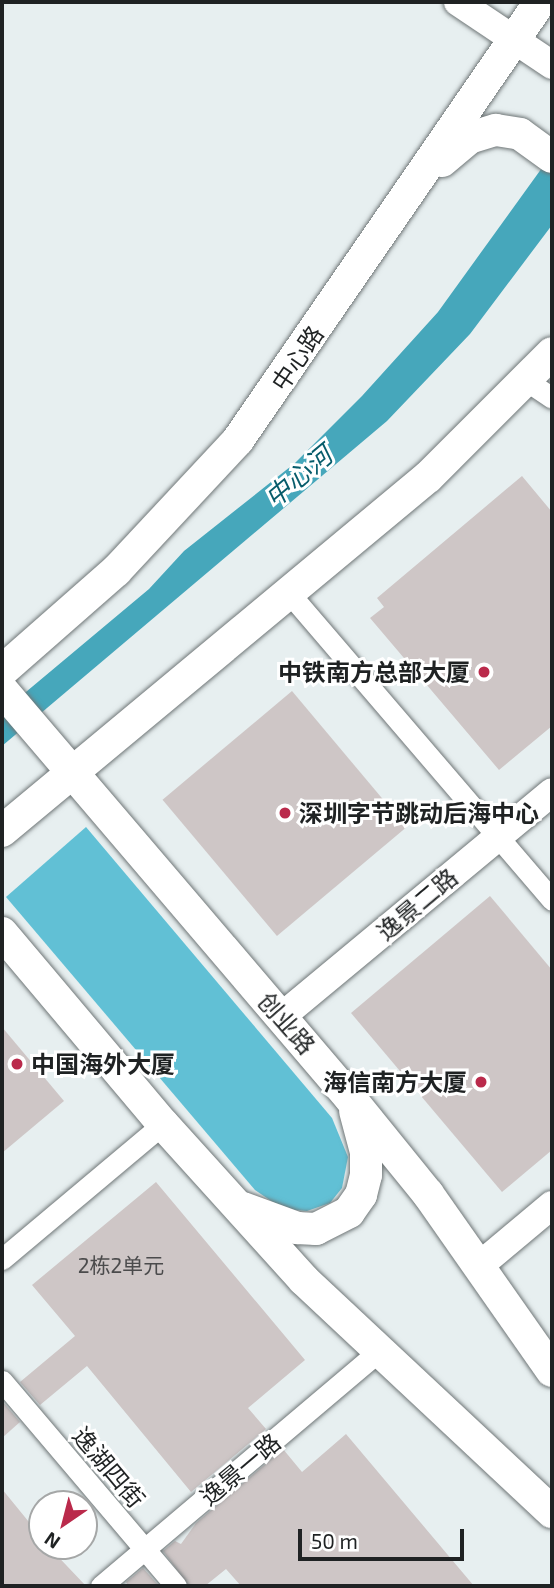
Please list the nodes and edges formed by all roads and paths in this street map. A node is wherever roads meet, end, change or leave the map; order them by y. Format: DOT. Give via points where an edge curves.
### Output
graph roads {
  1 [pos="458,2"];
  2 [pos="541,2"];
  3 [pos="552,9"];
  4 [pos="515,40"];
  5 [pos="548,62"];
  6 [pos="552,157"];
  7 [pos="401,205"];
  8 [pos="552,353"];
  9 [pos="540,390"];
  10 [pos="289,593"];
  11 [pos="2,671"];
  12 [pos="2,690"];
  13 [pos="64,764"];
  14 [pos="552,792"];
  15 [pos="2,831"];
  16 [pos="498,837"];
  17 [pos="552,900"];
  18 [pos="2,933"];
  19 [pos="281,1017"];
  20 [pos="351,1099"];
  21 [pos="163,1124"];
  22 [pos="235,1205"];
  23 [pos="552,1205"];
  24 [pos="2,1259"];
  25 [pos="479,1266"];
  26 [pos="379,1351"];
  27 [pos="552,1371"];
  28 [pos="2,1381"];
  29 [pos="503,1465"];
  30 [pos="552,1512"];
  31 [pos="552,1533"];
  32 [pos="144,1549"];
  33 [pos="101,1586"];
  34 [pos="176,1586"];
  1 -- 4 [label="street"];
  2 -- 3 [label="street"];
  2 -- 4 [label="main road, 中心路"];
  4 -- 5 [label="street"];
  4 -- 7 [label="main road, 中心路"];
  6 -- 7 [label="main road" via="509,130 484,132 453,151"];
  7 -- 11 [label="main road, 中心路" via="261,410 214,468 116,571"];
  8 -- 9 [label="main road"];
  9 -- 10 [label="main road"];
  10 -- 13 [label="main road"];
  10 -- 16 [label="street"];
  12 -- 13 [label="main road, 创业路"];
  13 -- 15 [label="main road"];
  13 -- 19 [label="main road, 创业路"];
  14 -- 16 [label="street, 逸景二路"];
  16 -- 17 [label="street"];
  16 -- 19 [label="street, 逸景二路"];
  18 -- 21 [label="main road"];
  19 -- 20 [label="main road, 创业路"];
  20 -- 22 [label="main road" via="366,1152 366,1175 349,1212 316,1229 298,1228"];
  20 -- 25 [label="main road, 创业路"];
  21 -- 22 [label="main road"];
  21 -- 24 [label="street"];
  22 -- 26 [label="main road"];
  23 -- 25 [label="street"];
  25 -- 27 [label="main road, 创业路"];
  26 -- 29 [label="main road"];
  26 -- 32 [label="street, 逸景一路"];
  28 -- 32 [label="street, 逸湖四街"];
  29 -- 30 [label="main road"];
  29 -- 31 [label="main road"];
  32 -- 33 [label="street, 逸景一路"];
  32 -- 34 [label="street, 逸湖四街"];
}
